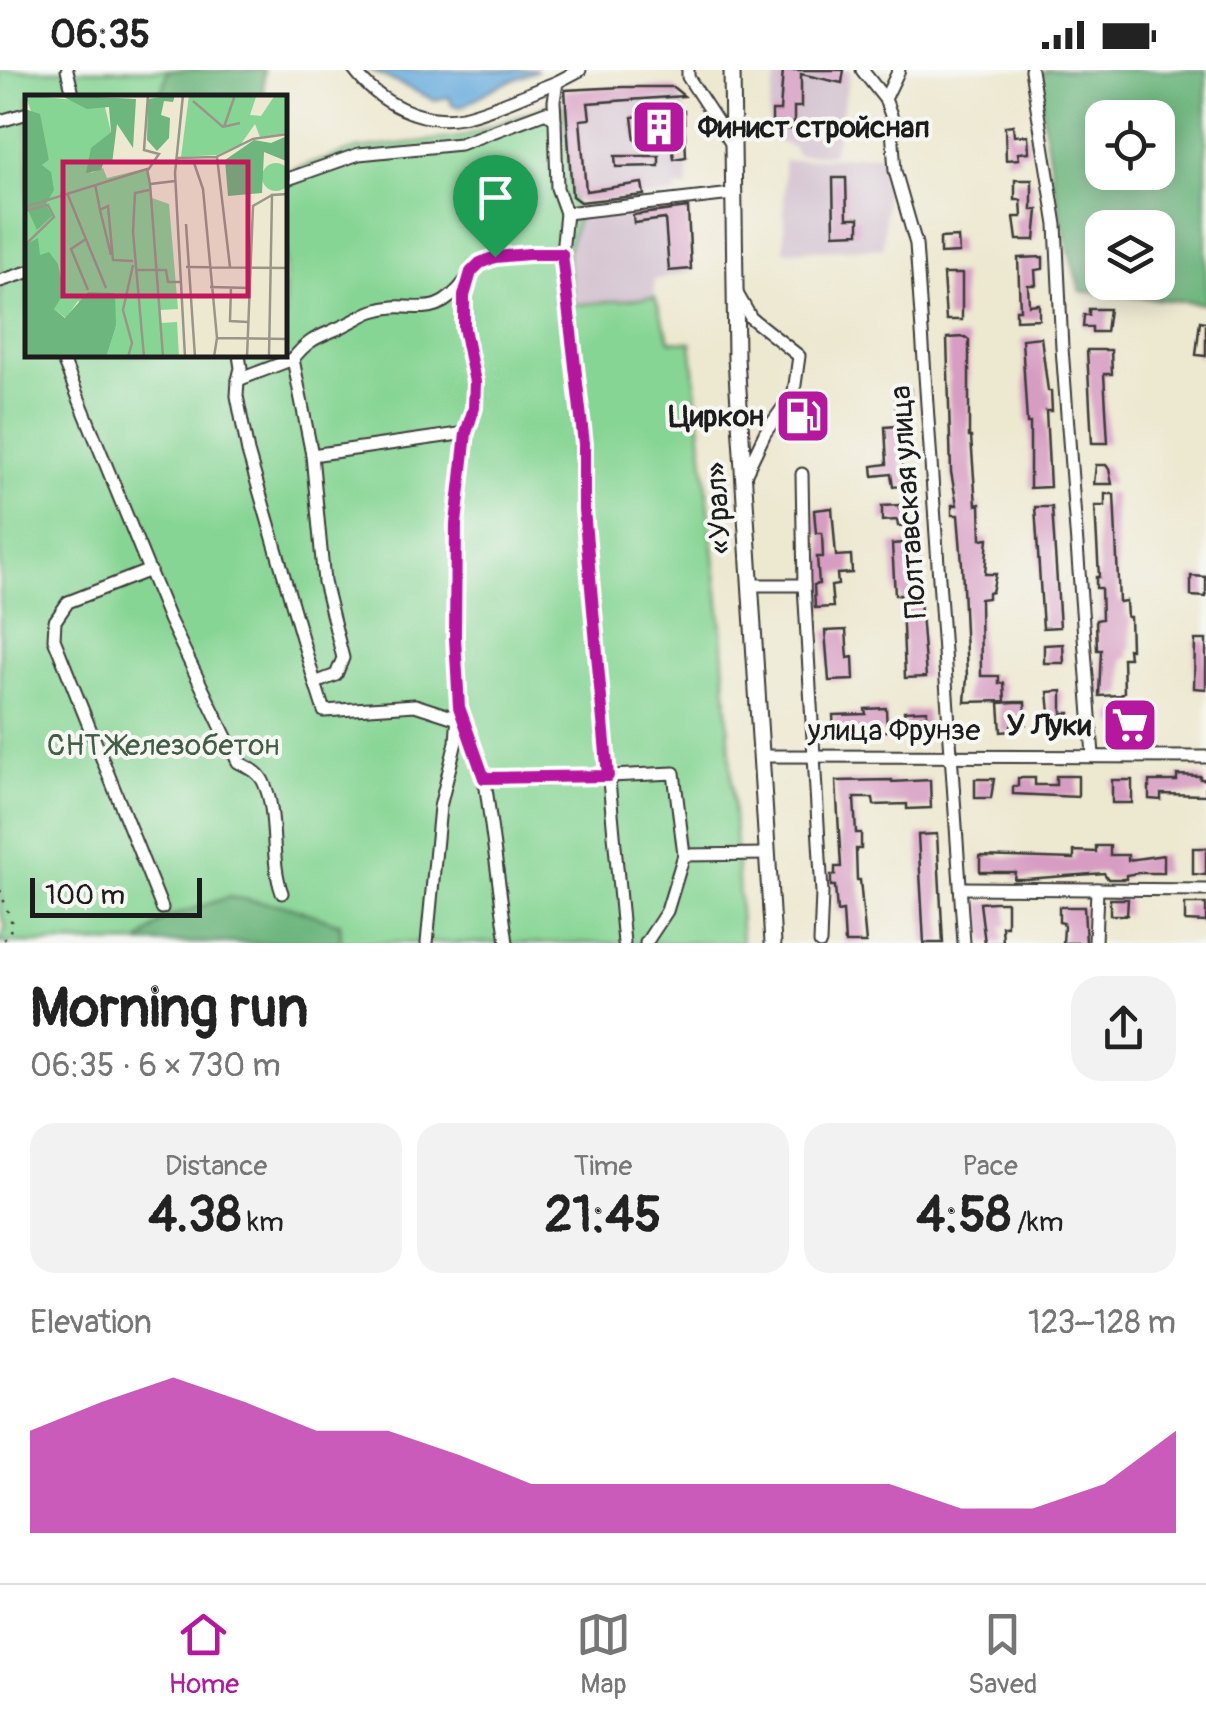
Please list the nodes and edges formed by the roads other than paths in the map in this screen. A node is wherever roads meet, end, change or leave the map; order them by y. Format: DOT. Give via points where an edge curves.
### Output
graph roads {
  1 [pos="67,70"];
  2 [pos="354,70"];
  3 [pos="580,70"];
  4 [pos="688,70"];
  5 [pos="732,70"];
  6 [pos="862,70"];
  7 [pos="899,70"];
  8 [pos="1031,70"];
  9 [pos="557,82"];
  10 [pos="70,95"];
  11 [pos="884,98"];
  12 [pos="25,113"];
  13 [pos="556,120"];
  14 [pos="0,122"];
  15 [pos="732,143"];
  16 [pos="288,179"];
  17 [pos="732,194"];
  18 [pos="566,213"];
  19 [pos="562,254"];
  20 [pos="471,272"];
  21 [pos="25,273"];
  22 [pos="0,281"];
  23 [pos="734,289"];
  24 [pos="63,358"];
  25 [pos="239,358"];
  26 [pos="293,359"];
  27 [pos="238,380"];
  28 [pos="466,433"];
  29 [pos="312,455"];
  30 [pos="802,474"];
  31 [pos="744,479"];
  32 [pos="150,570"];
  33 [pos="750,585"];
  34 [pos="804,585"];
  35 [pos="315,683"];
  36 [pos="458,713"];
  37 [pos="816,755"];
  38 [pos="1093,755"];
  39 [pos="761,756"];
  40 [pos="950,756"];
  41 [pos="1206,756"];
  42 [pos="608,776"];
  43 [pos="484,778"];
  44 [pos="767,854"];
  45 [pos="684,855"];
  46 [pos="960,888"];
  47 [pos="1097,889"];
  48 [pos="1206,890"];
  49 [pos="282,893"];
  50 [pos="162,908"];
  51 [pos="427,943"];
  52 [pos="507,943"];
  53 [pos="624,943"];
  54 [pos="646,943"];
  55 [pos="773,943"];
  56 [pos="820,943"];
  57 [pos="964,943"];
  58 [pos="1095,943"];
  1 -- 10 [label="street"];
  2 -- 9 [label="street" via="371,92 418,116 461,117"];
  3 -- 9 [label="street"];
  4 -- 15 [label="street"];
  5 -- 15 [label="highway, «Урал»"];
  6 -- 11 [label="street, Полтавская улица"];
  7 -- 11 [label="street"];
  8 -- 38 [label="street" via="1056,225"];
  9 -- 13 [label="street"];
  11 -- 40 [label="street, Полтавская улица" via="895,172 916,244"];
  12 -- 14 [label="street"];
  13 -- 16 [label="street" via="535,114 460,144 358,154"];
  13 -- 18 [label="street" via="557,188"];
  15 -- 17 [label="highway, «Урал»"];
  17 -- 18 [label="street"];
  17 -- 23 [label="highway, «Урал»"];
  18 -- 19 [label="street"];
  19 -- 20 [label="street" via="495,257"];
  19 -- 42 [label="street" via="584,444"];
  20 -- 26 [label="street" via="452,298 430,308 376,310 322,333"];
  20 -- 28 [label="street" via="464,312 475,382"];
  21 -- 22 [label="street"];
  23 -- 31 [label="highway, «Урал»"];
  23 -- 31 [label="street" via="750,318 799,356 794,392"];
  24 -- 32 [label="street"];
  25 -- 27 [label="street"];
  26 -- 27 [label="street"];
  26 -- 29 [label="street"];
  27 -- 35 [label="street" via="248,452"];
  28 -- 29 [label="street"];
  28 -- 36 [label="street" via="456,524"];
  29 -- 35 [label="street" via="324,582 343,658 336,675"];
  30 -- 34 [label="street"];
  31 -- 33 [label="highway, «Урал»"];
  32 -- 49 [label="street" via="238,762 263,780"];
  32 -- 50 [label="street" via="68,602 55,621 54,639"];
  33 -- 34 [label="street"];
  33 -- 39 [label="highway, «Урал»"];
  34 -- 37 [label="street"];
  35 -- 36 [label="street" via="324,711 414,705"];
  36 -- 43 [label="street"];
  36 -- 51 [label="street" via="440,807"];
  37 -- 39 [label="street, улица Фрунзе"];
  37 -- 40 [label="street, улица Фрунзе"];
  37 -- 56 [label="street"];
  38 -- 40 [label="street, улица Фрунзе"];
  38 -- 41 [label="street, улица Фрунзе"];
  39 -- 44 [label="highway, «Урал»"];
  40 -- 46 [label="street, Полтавская улица"];
  42 -- 43 [label="street"];
  42 -- 45 [label="street" via="674,773"];
  42 -- 53 [label="street"];
  43 -- 52 [label="street"];
  44 -- 45 [label="street"];
  44 -- 55 [label="highway, «Урал»"];
  45 -- 54 [label="street" via="667,911"];
  46 -- 47 [label="street"];
  46 -- 57 [label="street, Полтавская улица"];
  47 -- 48 [label="street"];
  47 -- 58 [label="street"];
}
